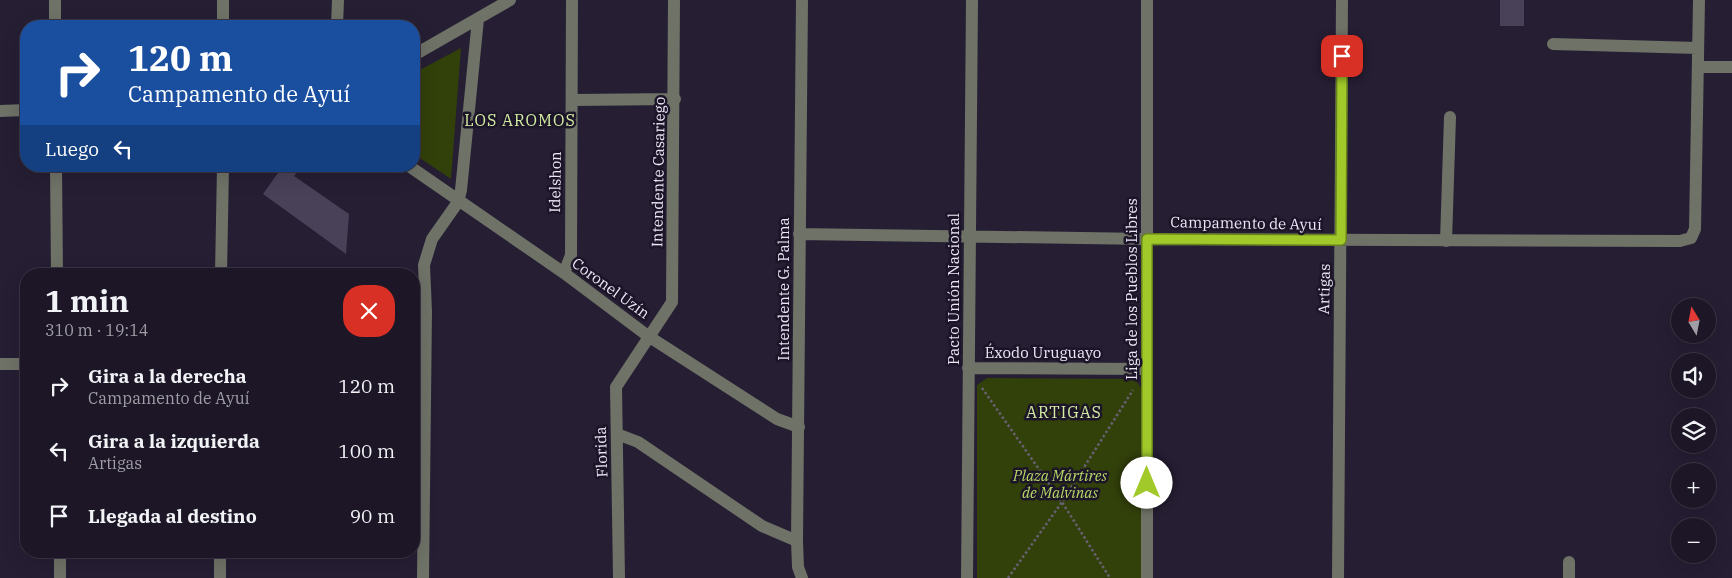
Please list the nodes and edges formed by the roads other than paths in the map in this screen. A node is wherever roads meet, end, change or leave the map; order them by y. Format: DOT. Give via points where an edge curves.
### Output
graph roads {
  1 [pos="56,0"];
  2 [pos="223,0"];
  3 [pos="338,0"];
  4 [pos="510,0"];
  5 [pos="572,0"];
  6 [pos="674,0"];
  7 [pos="802,0"];
  8 [pos="972,0"];
  9 [pos="1147,0"];
  10 [pos="1342,0"];
  11 [pos="1699,0"];
  12 [pos="478,19"];
  13 [pos="56,20"];
  14 [pos="223,20"];
  15 [pos="337,20"];
  16 [pos="1553,44"];
  17 [pos="1698,48"];
  18 [pos="420,52"];
  19 [pos="1698,67"];
  20 [pos="1732,67"];
  21 [pos="675,99"];
  22 [pos="572,100"];
  23 [pos="20,110"];
  24 [pos="0,111"];
  25 [pos="1450,117"];
  26 [pos="56,172"];
  27 [pos="222,172"];
  28 [pos="417,172"];
  29 [pos="458,202"];
  30 [pos="800,234"];
  31 [pos="969,234"];
  32 [pos="1147,239"];
  33 [pos="1341,240"];
  34 [pos="1446,241"];
  35 [pos="57,268"];
  36 [pos="221,268"];
  37 [pos="564,273"];
  38 [pos="648,336"];
  39 [pos="0,364"];
  40 [pos="20,364"];
  41 [pos="968,368"];
  42 [pos="1147,369"];
  43 [pos="799,427"];
  44 [pos="617,434"];
  45 [pos="797,541"];
  46 [pos="60,558"];
  47 [pos="220,558"];
  48 [pos="1569,562"];
  49 [pos="60,578"];
  50 [pos="220,578"];
  51 [pos="423,578"];
  52 [pos="619,578"];
  53 [pos="802,578"];
  54 [pos="967,578"];
  55 [pos="1147,578"];
  56 [pos="1338,578"];
  57 [pos="1569,578"];
  1 -- 13 [label="street"];
  2 -- 14 [label="street"];
  3 -- 15 [label="street"];
  4 -- 12 [label="street"];
  5 -- 22 [label="street, Idelshon"];
  6 -- 21 [label="street, Intendente Casariego"];
  7 -- 30 [label="street, Intendente G. Palma"];
  8 -- 31 [label="street, Pacto Unión Nacional"];
  9 -- 32 [label="street, Liga de los Pueblos Libres"];
  10 -- 33 [label="street, Artigas"];
  11 -- 17 [label="street"];
  12 -- 18 [label="street"];
  12 -- 29 [label="street"];
  16 -- 17 [label="street"];
  17 -- 19 [label="street"];
  19 -- 20 [label="street"];
  19 -- 34 [label="street, Campamento de Ayuí" via="1695,229 1691,238 1680,241"];
  21 -- 22 [label="street"];
  21 -- 38 [label="street, Intendente Casariego" via="672,302"];
  22 -- 37 [label="street, Idelshon" via="571,255"];
  23 -- 24 [label="street"];
  25 -- 34 [label="street"];
  26 -- 35 [label="street"];
  27 -- 36 [label="street"];
  28 -- 29 [label="street, Coronel Uzín"];
  29 -- 37 [label="street, Coronel Uzín"];
  29 -- 51 [label="street" via="432,238 424,265"];
  30 -- 31 [label="street, Campamento de Ayuí"];
  30 -- 43 [label="street, Intendente G. Palma"];
  31 -- 32 [label="street, Campamento de Ayuí"];
  31 -- 41 [label="street, Pacto Unión Nacional"];
  32 -- 33 [label="street, Campamento de Ayuí"];
  32 -- 42 [label="street, Liga de los Pueblos Libres"];
  33 -- 34 [label="street, Campamento de Ayuí"];
  33 -- 56 [label="street, Artigas"];
  37 -- 38 [label="street, Coronel Uzín"];
  38 -- 43 [label="street, Coronel Uzín" via="777,419"];
  38 -- 44 [label="street, Florida" via="616,387"];
  39 -- 40 [label="street"];
  41 -- 42 [label="street, Éxodo Uruguayo"];
  41 -- 54 [label="street, Pacto Unión Nacional"];
  42 -- 55 [label="street, Liga de los Pueblos Libres"];
  43 -- 45 [label="street, Intendente G. Palma"];
  44 -- 45 [label="street" via="638,442 762,526"];
  44 -- 52 [label="street, Florida"];
  45 -- 53 [label="street, Intendente G. Palma"];
  46 -- 49 [label="street"];
  47 -- 50 [label="street"];
  48 -- 57 [label="street"];
}
